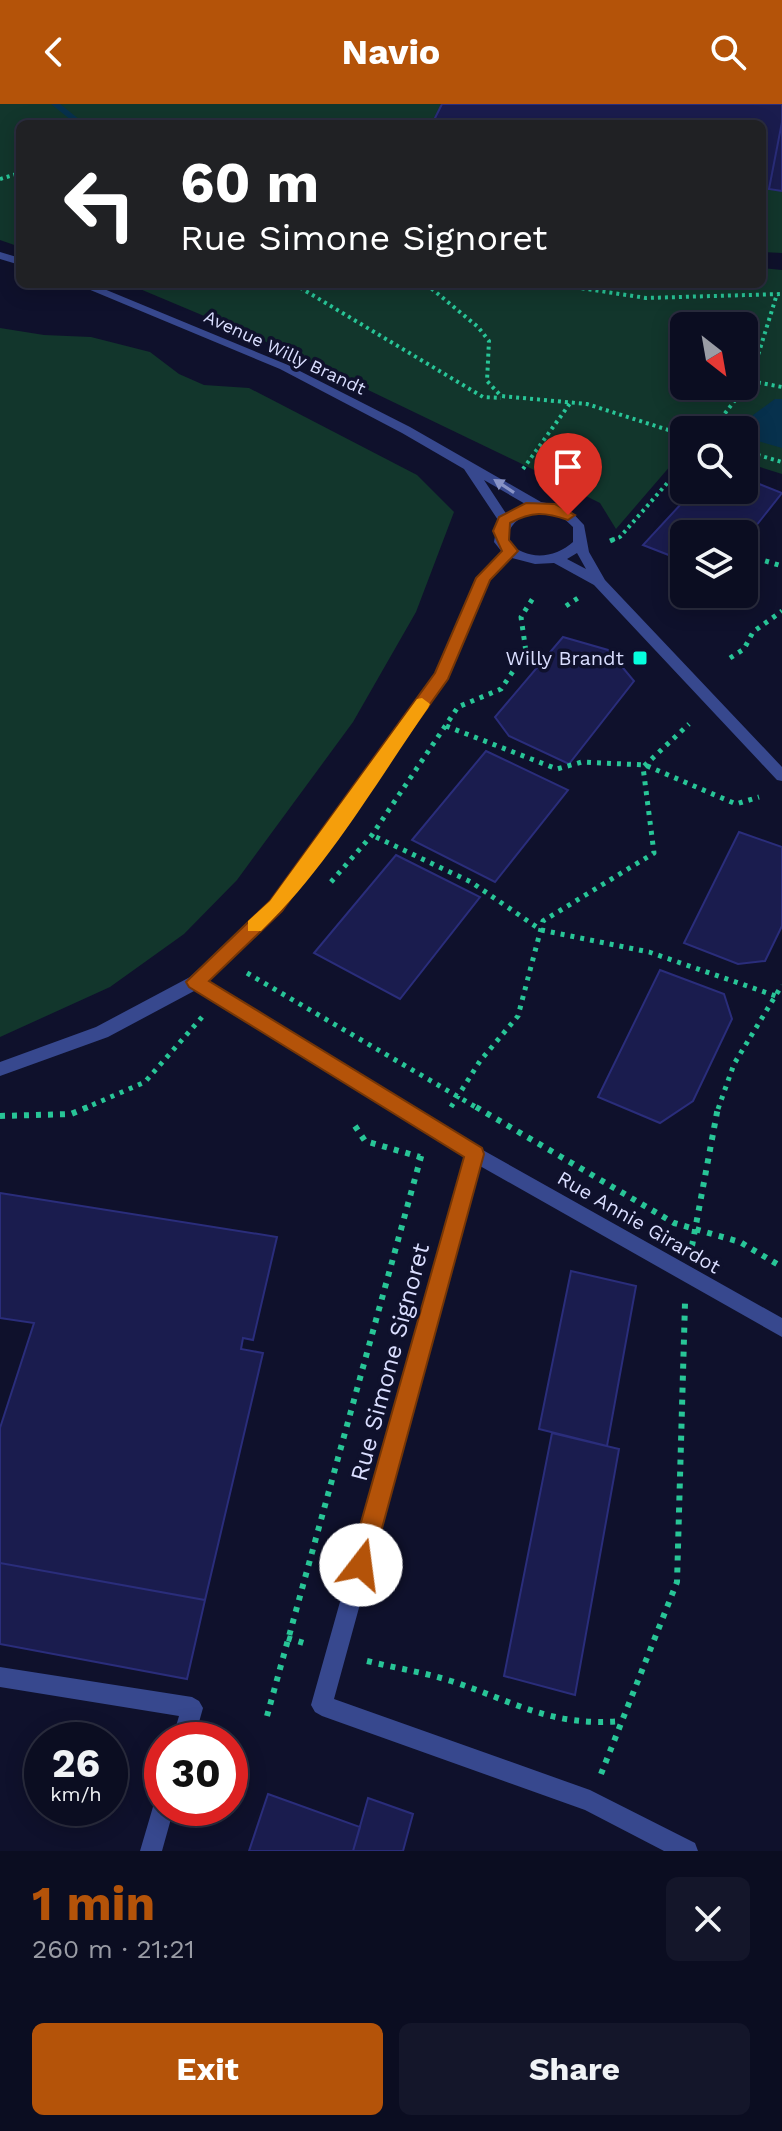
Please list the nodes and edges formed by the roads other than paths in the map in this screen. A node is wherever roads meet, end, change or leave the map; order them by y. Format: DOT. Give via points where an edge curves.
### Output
graph roads {
  1 [pos="92,288"];
  2 [pos="467,464"];
  3 [pos="540,507"];
  4 [pos="504,520"];
  5 [pos="580,543"];
  6 [pos="511,551"];
  7 [pos="556,559"];
  8 [pos="599,582"];
  9 [pos="782,776"];
  10 [pos="196,982"];
  11 [pos="0,1069"];
  12 [pos="475,1154"];
  13 [pos="782,1328"];
  14 [pos="0,1677"];
  15 [pos="188,1722"];
  16 [pos="158,1826"];
  17 [pos="151,1851"];
  18 [pos="687,1851"];
  1 -- 2 [label="street, Avenue Willy Brandt" via="284,367"];
  3 -- 2 [label="street, Avenue Willy Brandt, one-way"];
  2 -- 4 [label="street, Avenue Willy Brandt"];
  3 -- 4 [label="street"];
  3 -- 5 [label="street, Avenue Willy Brandt" via="555,509 577,523"];
  4 -- 6 [label="street, Avenue Willy Brandt" via="502,541"];
  5 -- 7 [label="street"];
  5 -- 8 [label="street, Avenue Willy Brandt"];
  6 -- 7 [label="street, Avenue Willy Brandt" via="524,558"];
  6 -- 10 [label="street" via="484,578 442,675 338,824 276,906"];
  7 -- 8 [label="street, Avenue Willy Brandt"];
  8 -- 9 [label="street, Avenue Willy Brandt"];
  10 -- 11 [label="street" via="102,1032"];
  10 -- 12 [label="street"];
  12 -- 13 [label="street, Rue Annie Girardot"];
  12 -- 18 [label="street, Rue Simone Signoret" via="322,1705 590,1801"];
  14 -- 15 [label="street" via="192,1708"];
  16 -- 17 [label="street"];
}
